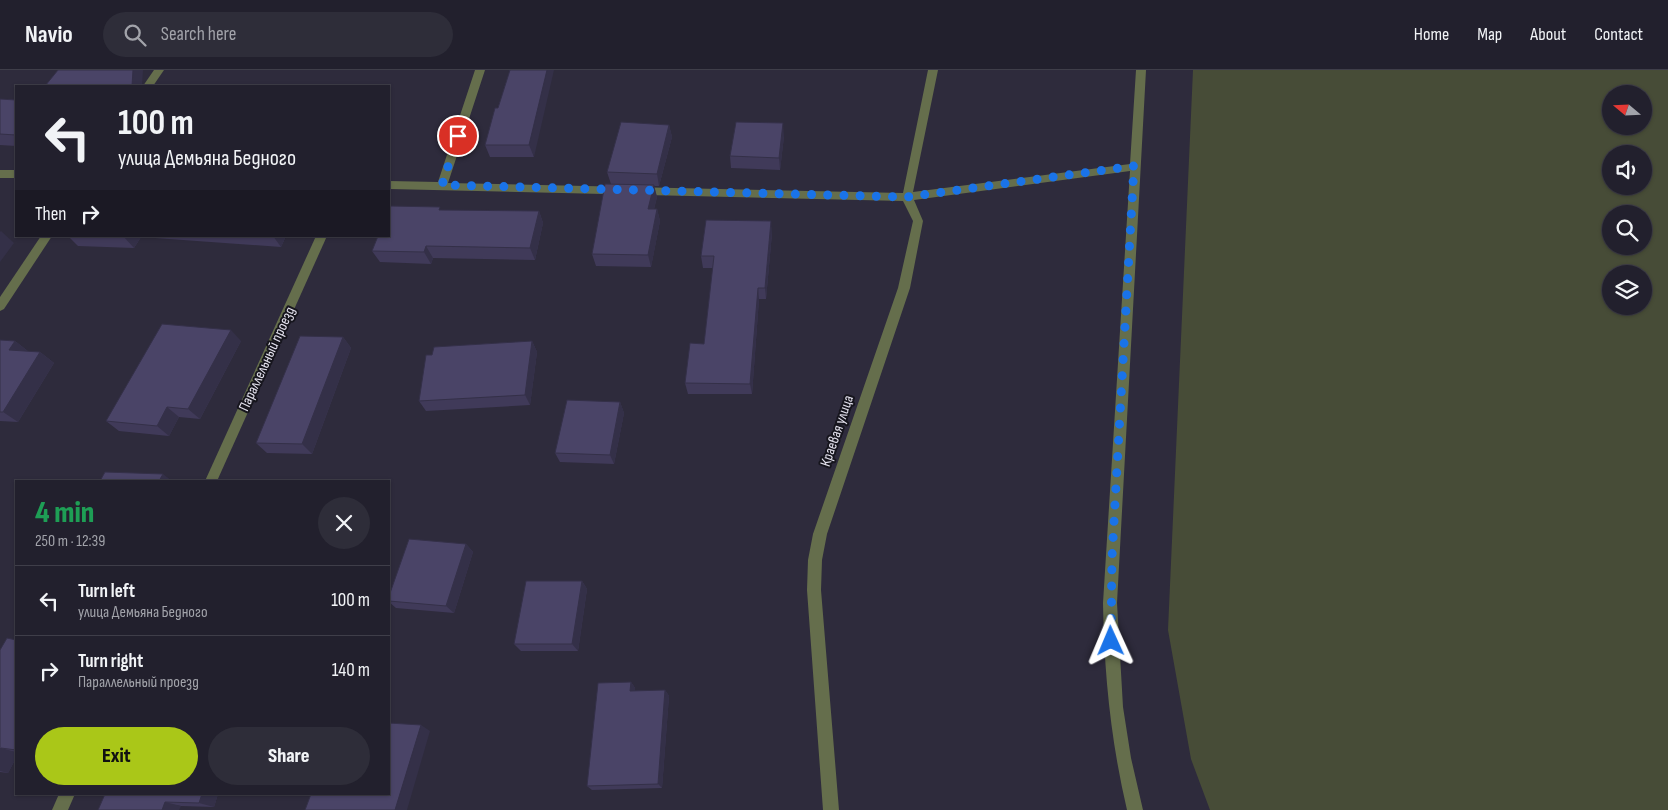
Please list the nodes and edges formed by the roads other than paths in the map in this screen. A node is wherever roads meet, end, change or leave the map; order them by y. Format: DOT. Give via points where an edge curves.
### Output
graph roads {
  1 [pos="158,70"];
  2 [pos="480,70"];
  3 [pos="934,70"];
  4 [pos="1141,70"];
  5 [pos="149,85"];
  6 [pos="1134,166"];
  7 [pos="0,174"];
  8 [pos="15,174"];
  9 [pos="390,185"];
  10 [pos="442,185"];
  11 [pos="907,197"];
  12 [pos="46,237"];
  13 [pos="322,237"];
  14 [pos="0,306"];
  15 [pos="210,480"];
  16 [pos="67,795"];
  17 [pos="60,810"];
  18 [pos="830,810"];
  19 [pos="1135,810"];
  1 -- 5 [label="street"];
  2 -- 10 [label="street"];
  3 -- 11 [label="street"];
  4 -- 6 [label="street"];
  6 -- 11 [label="street"];
  6 -- 19 [label="street" via="1110,603 1114,699"];
  7 -- 8 [label="street"];
  9 -- 10 [label="street"];
  10 -- 11 [label="street"];
  11 -- 18 [label="street, Краевая улица" via="918,221 906,280 820,534 815,560 814,590"];
  12 -- 14 [label="street"];
  13 -- 15 [label="street, Параллельный проезд"];
  16 -- 17 [label="street"];
}
